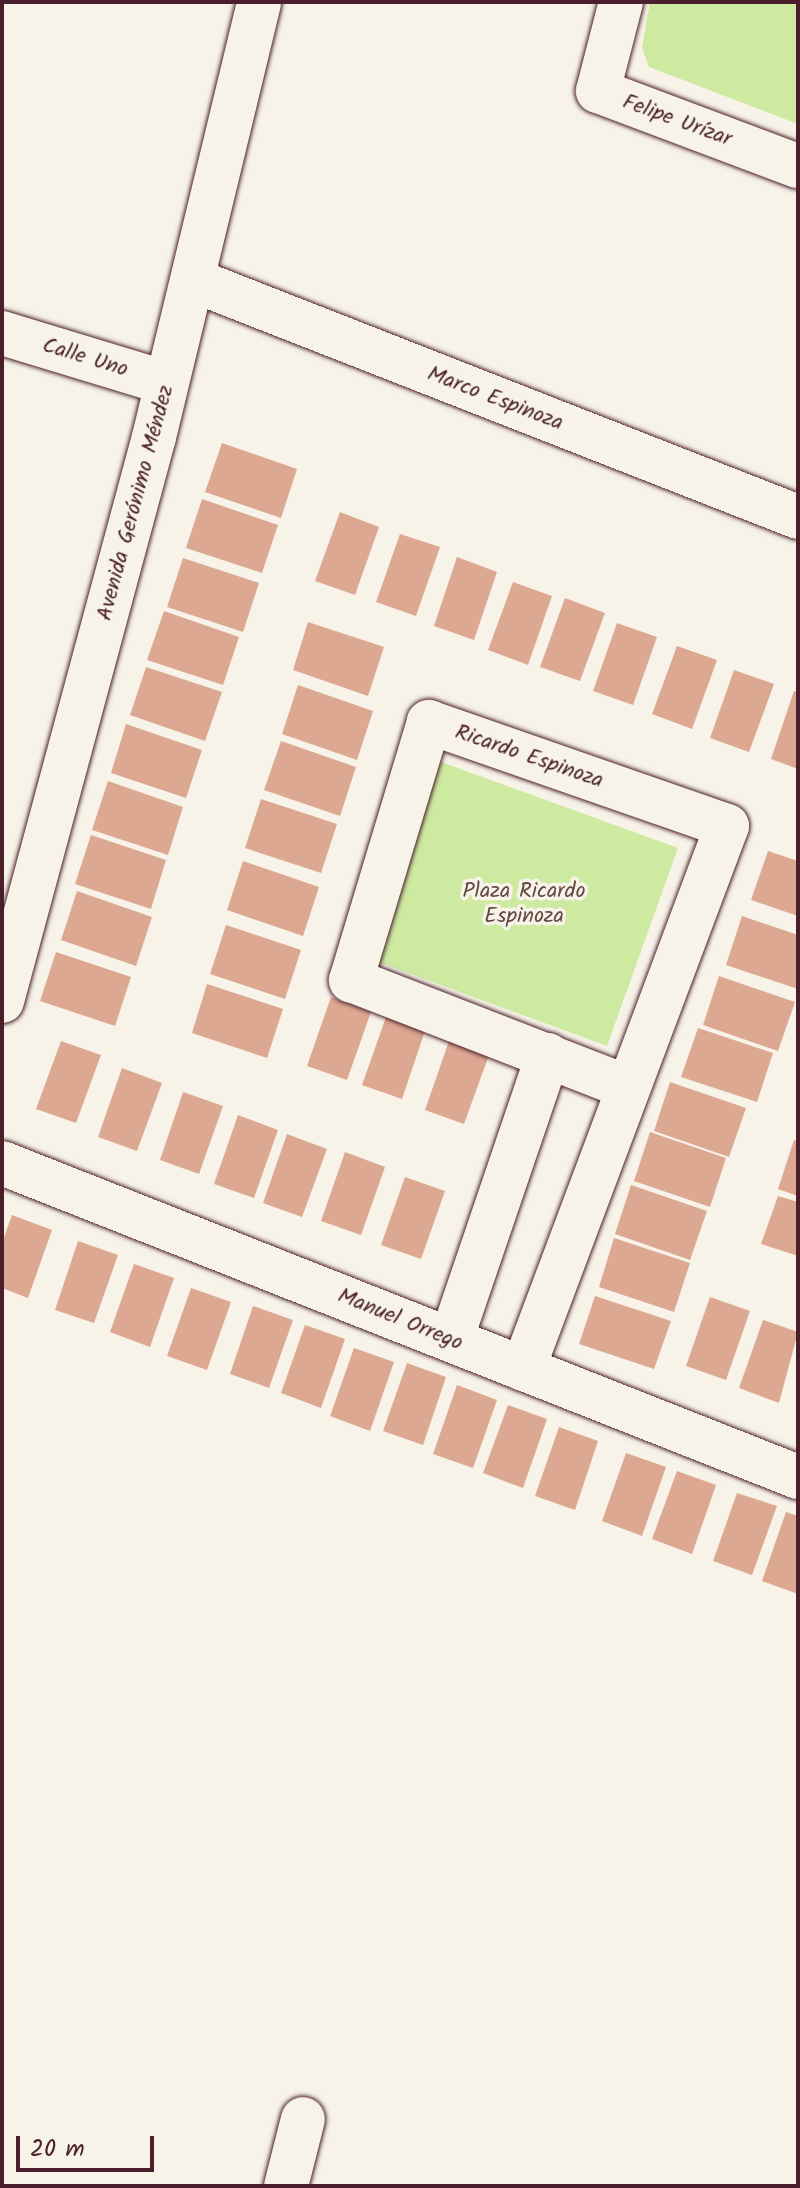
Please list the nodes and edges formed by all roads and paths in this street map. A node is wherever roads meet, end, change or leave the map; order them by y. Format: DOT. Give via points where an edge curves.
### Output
graph roads {
  1 [pos="259,2"];
  2 [pos="621,2"];
  3 [pos="798,166"];
  4 [pos="193,280"];
  5 [pos="2,333"];
  6 [pos="167,383"];
  7 [pos="798,517"];
  8 [pos="2,1001"];
  9 [pos="548,1055"];
  10 [pos="627,1087"];
  11 [pos="2,1163"];
  12 [pos="451,1340"];
  13 [pos="523,1369"];
  14 [pos="798,1477"];
  15 [pos="303,2119"];
  16 [pos="286,2186"];
  1 -- 4 [label="street, Avenida Gerónimo Méndez"];
  2 -- 3 [label="street, Felipe Urízar" via="598,91"];
  4 -- 6 [label="street, Avenida Gerónimo Méndez"];
  4 -- 7 [label="street, Marco Espinoza"];
  5 -- 6 [label="street, Calle Uno"];
  6 -- 8 [label="street, Avenida Gerónimo Méndez"];
  9 -- 10 [label="street, Ricardo Espinoza"];
  9 -- 10 [label="street, Ricardo Espinoza" via="351,980 429,722 727,826"];
  9 -- 12 [label="street"];
  10 -- 13 [label="street, Ricardo Espinoza"];
  11 -- 12 [label="street, Manuel Orrego"];
  12 -- 13 [label="street, Manuel Orrego"];
  13 -- 14 [label="street, Manuel Orrego"];
  15 -- 16 [label="street"];
}
